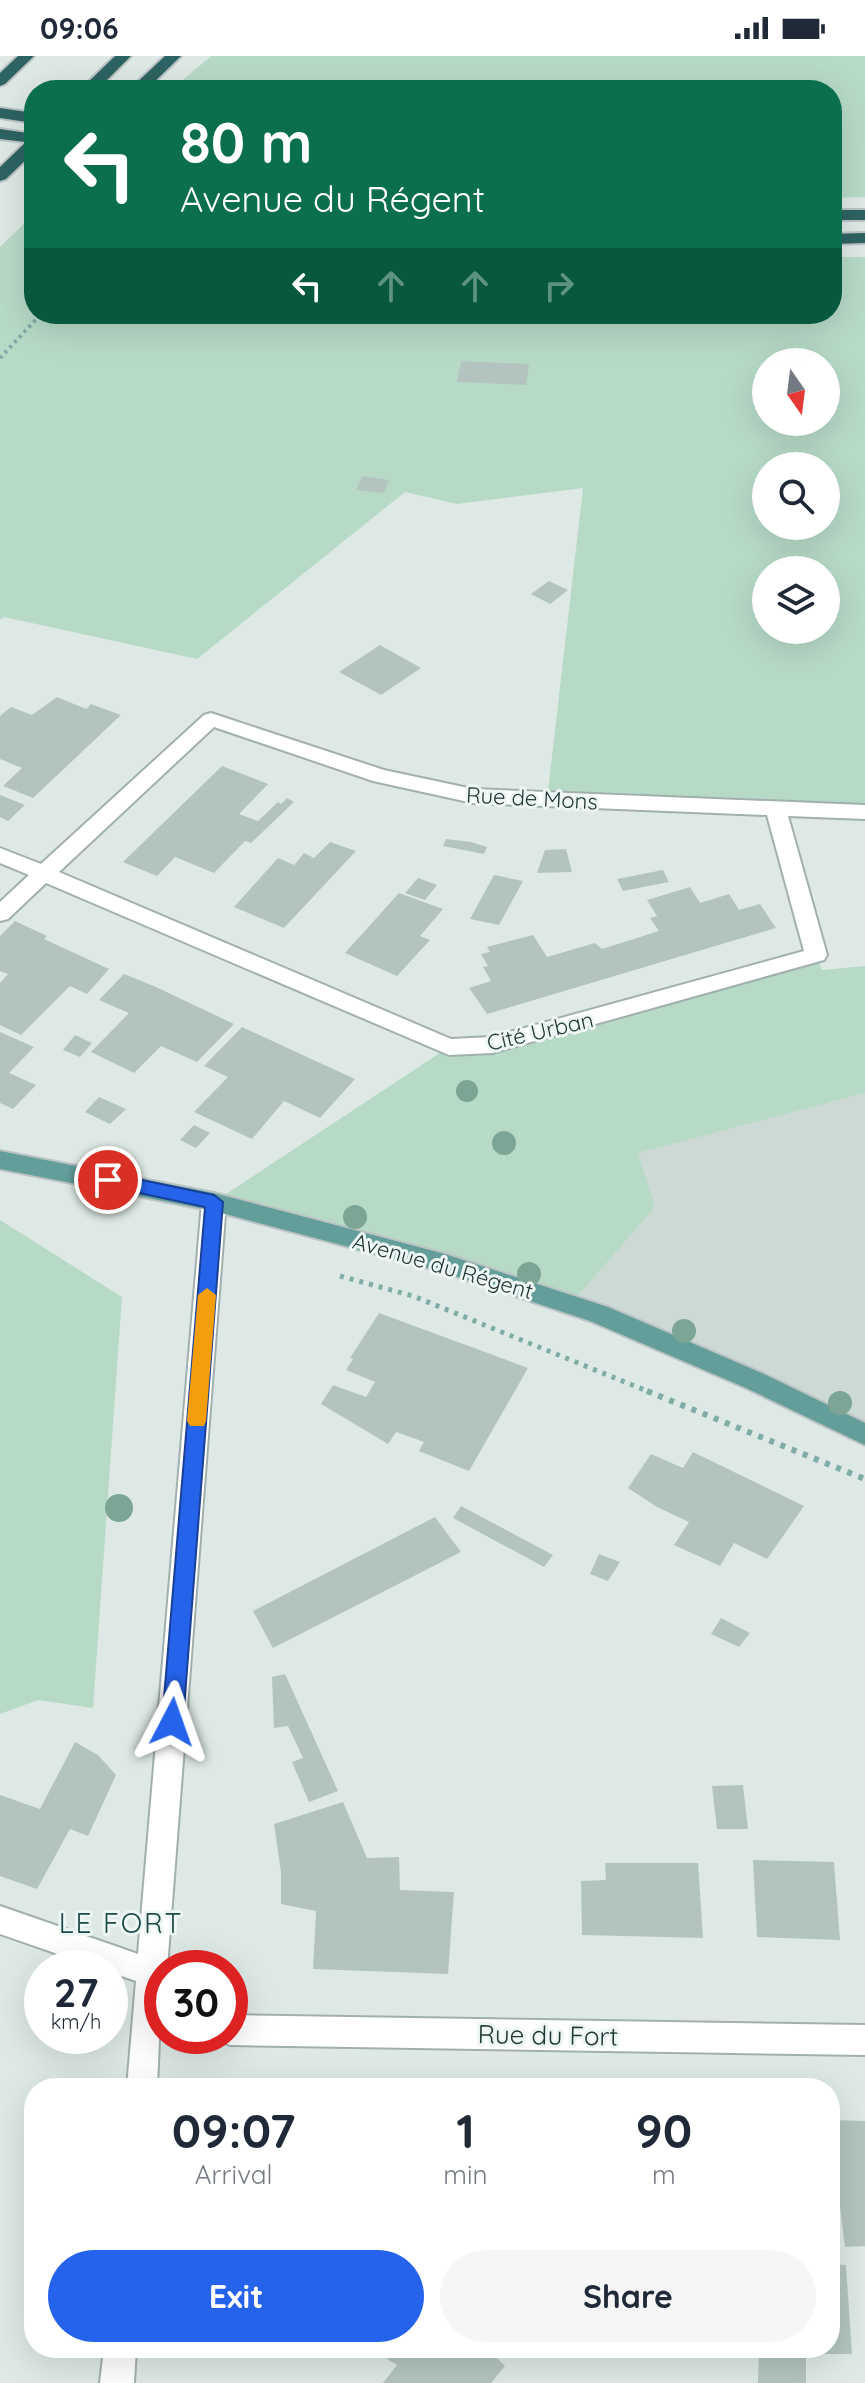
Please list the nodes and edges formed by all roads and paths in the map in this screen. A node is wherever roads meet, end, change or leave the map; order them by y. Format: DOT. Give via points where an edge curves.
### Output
graph roads {
  1 [pos="124,56"];
  2 [pos="174,56"];
  3 [pos="22,60"];
  4 [pos="98,80"];
  5 [pos="148,80"];
  6 [pos="0,81"];
  7 [pos="0,113"];
  8 [pos="24,117"];
  9 [pos="0,134"];
  10 [pos="24,139"];
  11 [pos="24,151"];
  12 [pos="24,171"];
  13 [pos="0,176"];
  14 [pos="0,184"];
  15 [pos="842,215"];
  16 [pos="865,215"];
  17 [pos="865,238"];
  18 [pos="842,239"];
  19 [pos="32,324"];
  20 [pos="0,358"];
  21 [pos="776,809"];
  22 [pos="865,812"];
  23 [pos="0,855"];
  24 [pos="43,873"];
  25 [pos="0,914"];
  26 [pos="0,1160"];
  27 [pos="214,1202"];
  28 [pos="326,1273"];
  29 [pos="865,1435"];
  30 [pos="865,1479"];
  31 [pos="0,1920"];
  32 [pos="154,1950"];
  33 [pos="144,1970"];
  34 [pos="248,2030"];
  35 [pos="865,2040"];
  36 [pos="149,2054"];
  37 [pos="144,2078"];
  38 [pos="119,2358"];
  39 [pos="117,2383"];
  1 -- 4 [label="highway"];
  2 -- 5 [label="highway"];
  3 -- 6 [label="highway"];
  7 -- 8 [label="highway"];
  9 -- 10 [label="highway"];
  11 -- 13 [label="highway"];
  12 -- 14 [label="highway"];
  15 -- 16 [label="highway"];
  17 -- 18 [label="highway"];
  19 -- 20 [label="path"];
  21 -- 22 [label="street, Rue de Mons"];
  21 -- 24 [label="street, Rue de Mons" via="473,796 380,776 211,719"];
  21 -- 24 [label="street, Cité Urban" via="816,955 492,1045 449,1047"];
  23 -- 24 [label="street, Cité Urban"];
  24 -- 25 [label="street"];
  26 -- 27 [label="main road, Avenue du Régent"];
  27 -- 29 [label="main road, Avenue du Régent" via="445,1263 599,1314"];
  27 -- 32 [label="street"];
  28 -- 30 [label="path" via="413,1296"];
  31 -- 33 [label="street"];
  34 -- 35 [label="street, Rue du Fort"];
  36 -- 37 [label="street"];
  38 -- 39 [label="street"];
}
